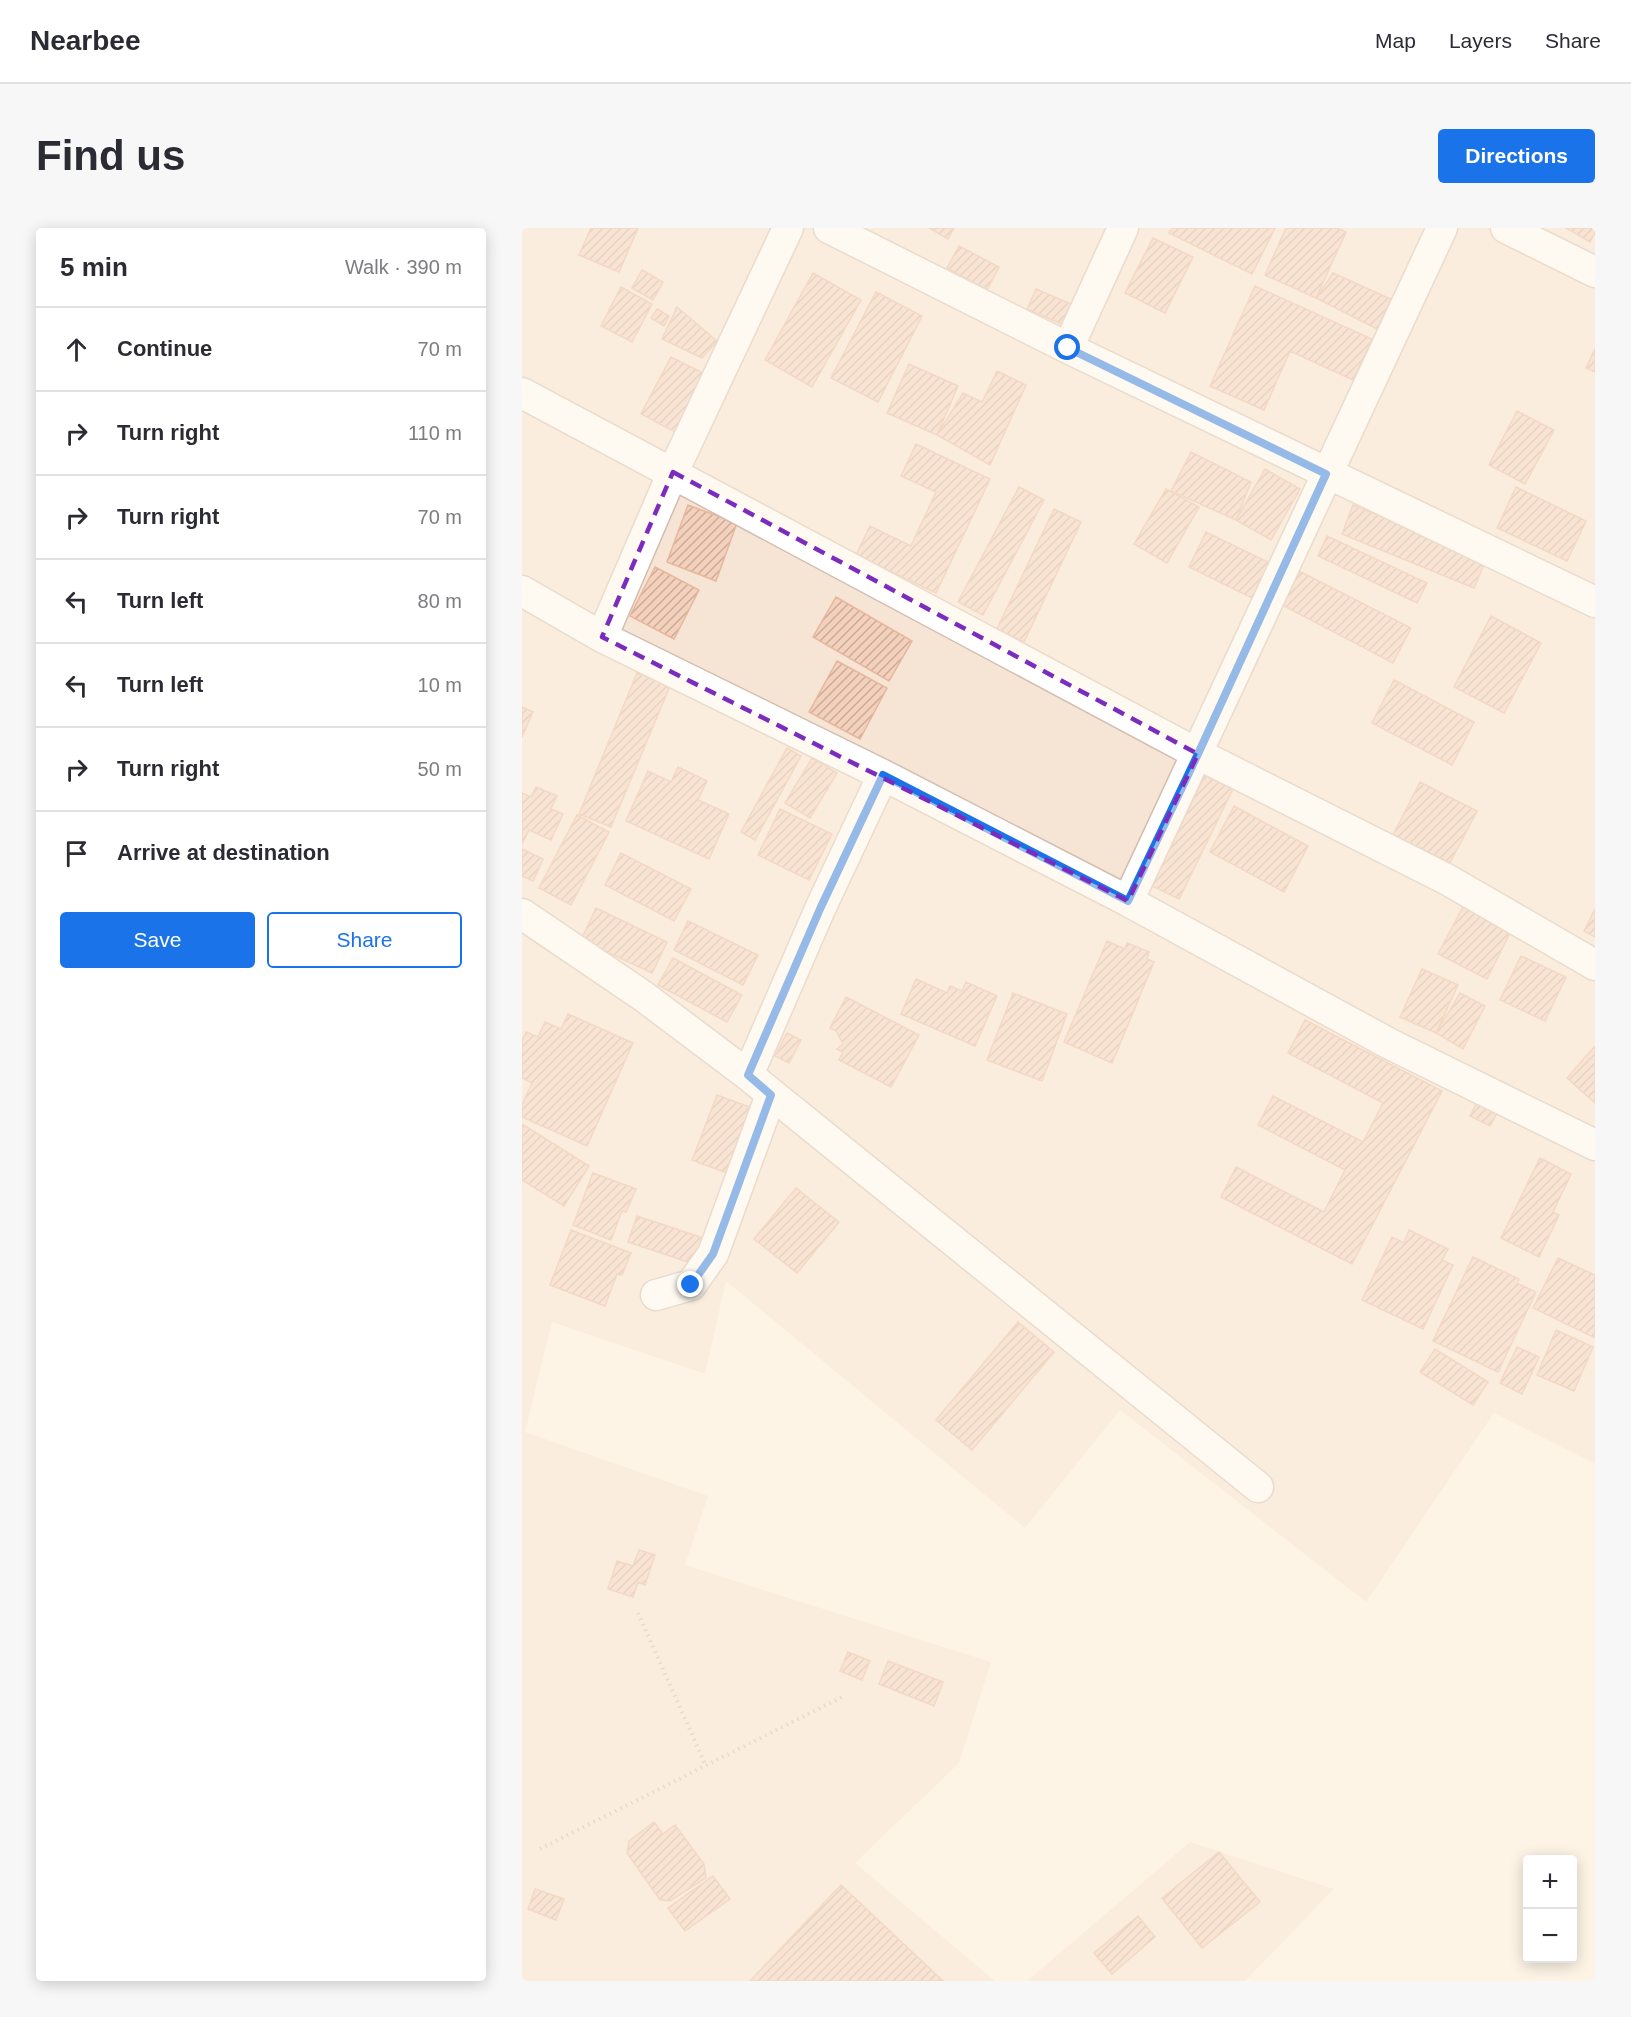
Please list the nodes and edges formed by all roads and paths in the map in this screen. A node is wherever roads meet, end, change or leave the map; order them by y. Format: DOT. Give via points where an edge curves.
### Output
graph roads {
  1 [pos="788,228"];
  2 [pos="829,228"];
  3 [pos="1123,228"];
  4 [pos="1442,228"];
  5 [pos="1506,228"];
  6 [pos="1595,272"];
  7 [pos="1068,348"];
  8 [pos="522,393"];
  9 [pos="673,472"];
  10 [pos="1326,474"];
  11 [pos="522,591"];
  12 [pos="1591,591"];
  13 [pos="602,637"];
  14 [pos="1198,754"];
  15 [pos="883,775"];
  16 [pos="1128,901"];
  17 [pos="524,923"];
  18 [pos="1595,965"];
  19 [pos="748,1075"];
  20 [pos="771,1095"];
  21 [pos="1595,1145"];
  22 [pos="656,1295"];
  23 [pos="1258,1487"];
  24 [pos="638,1613"];
  25 [pos="842,1697"];
  26 [pos="706,1766"];
  27 [pos="540,1849"];
  1 -- 9 [label="street"];
  2 -- 7 [label="street"];
  3 -- 7 [label="street"];
  4 -- 10 [label="street"];
  5 -- 6 [label="street"];
  7 -- 10 [label="street"];
  8 -- 9 [label="street"];
  9 -- 13 [label="street"];
  9 -- 14 [label="street"];
  10 -- 12 [label="street"];
  10 -- 14 [label="street"];
  11 -- 13 [label="street"];
  13 -- 15 [label="street"];
  14 -- 16 [label="street"];
  14 -- 18 [label="street" via="1448,880"];
  15 -- 16 [label="street"];
  15 -- 19 [label="street"];
  16 -- 21 [label="street" via="1390,1044"];
  17 -- 19 [label="street" via="643,996"];
  19 -- 20 [label="street"];
  20 -- 22 [label="street" via="713,1254 691,1285"];
  20 -- 23 [label="street"];
  24 -- 26 [label="path"];
  25 -- 26 [label="path"];
  26 -- 27 [label="path"];
}
